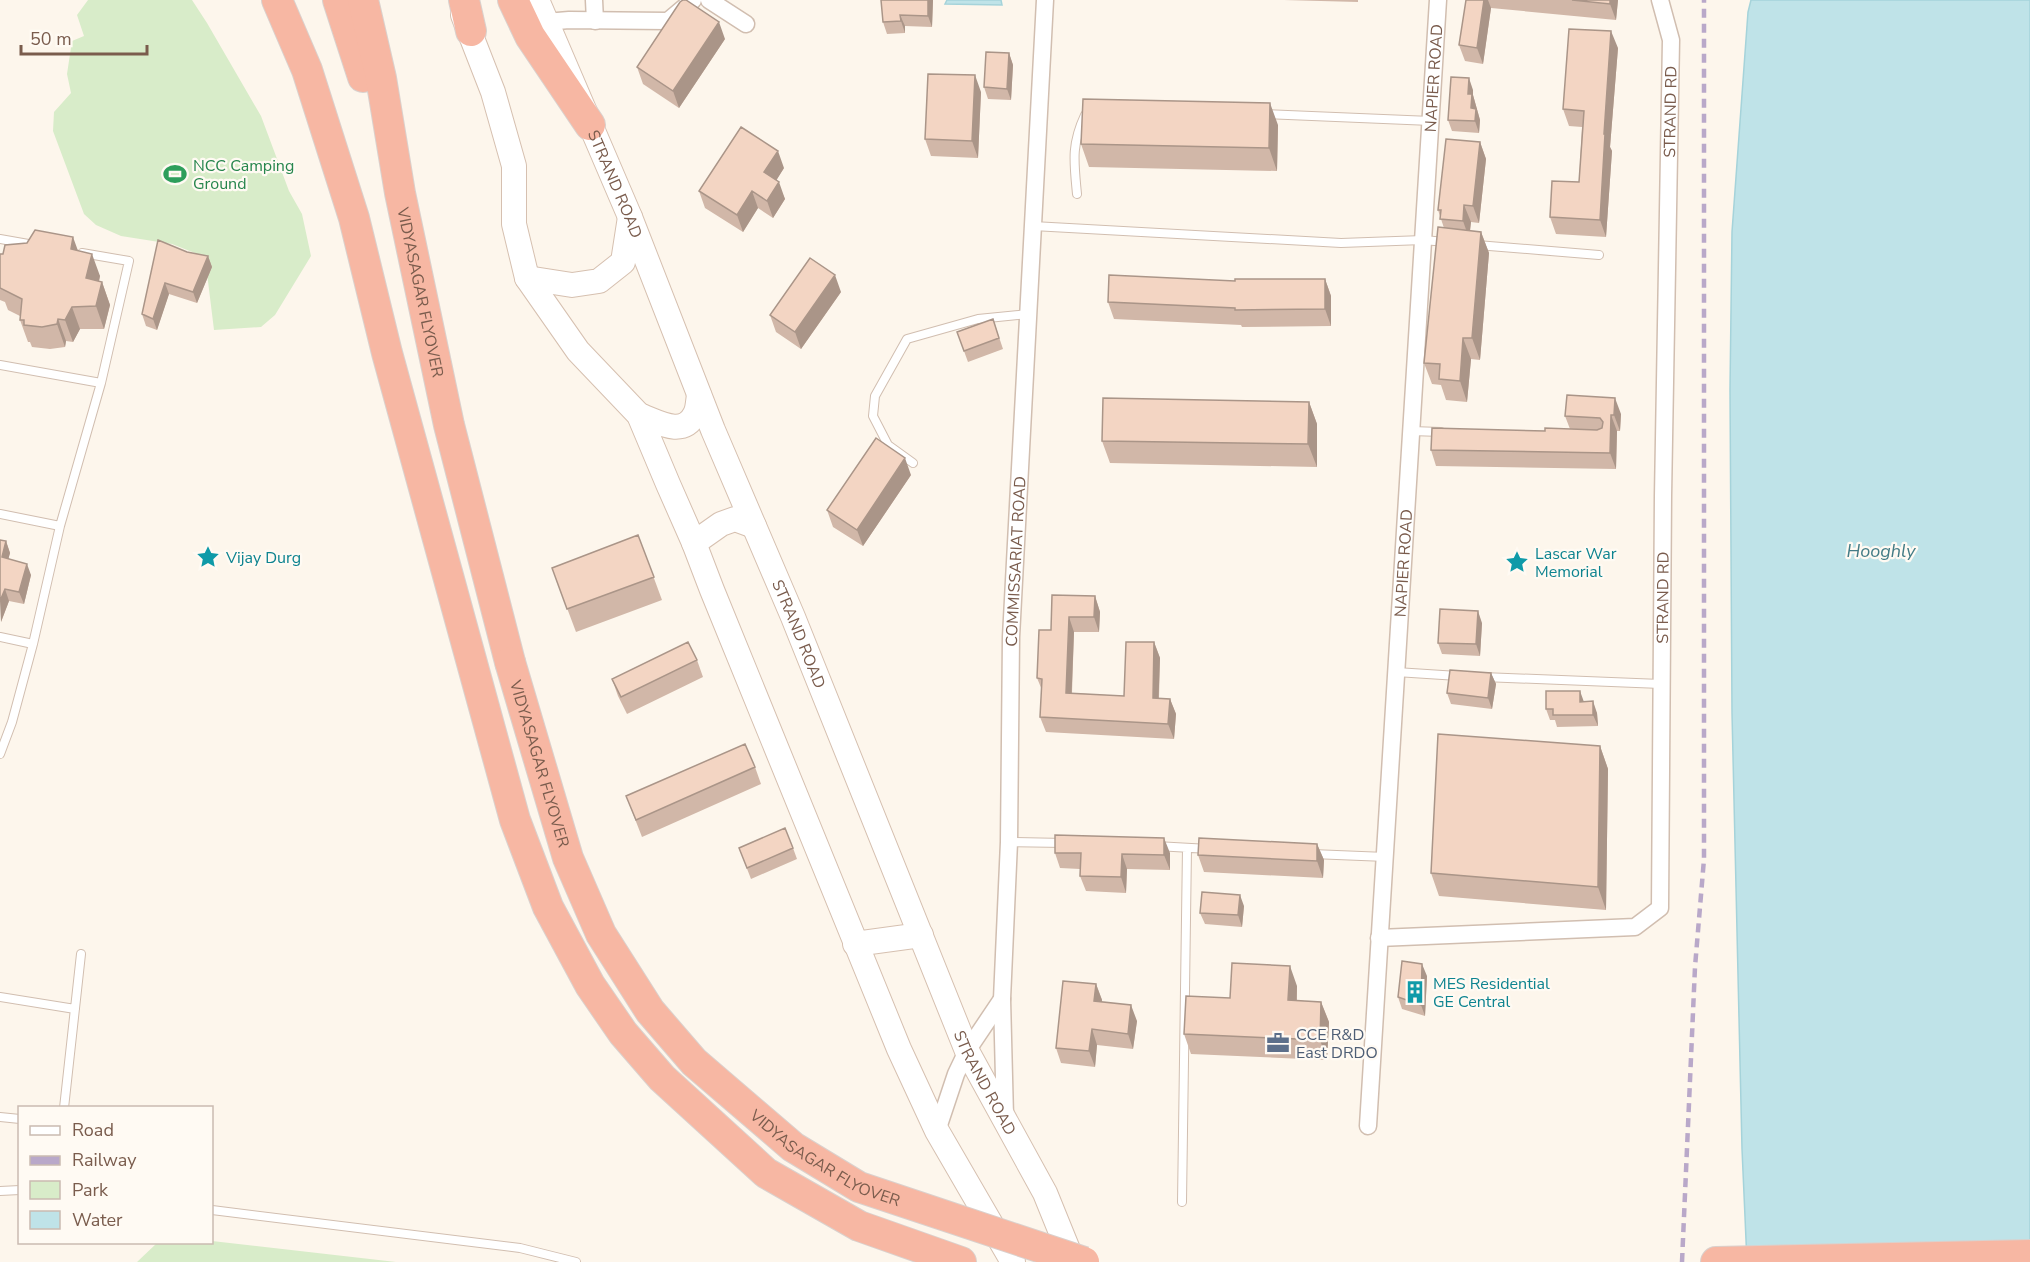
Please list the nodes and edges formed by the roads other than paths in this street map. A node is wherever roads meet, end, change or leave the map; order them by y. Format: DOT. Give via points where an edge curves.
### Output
graph roads {
  1 [pos="265,0"];
  2 [pos="277,0"];
  3 [pos="338,0"];
  4 [pos="363,0"];
  5 [pos="456,0"];
  6 [pos="464,0"];
  7 [pos="513,0"];
  8 [pos="537,0"];
  9 [pos="594,0"];
  10 [pos="709,0"];
  11 [pos="1045,0"];
  12 [pos="1438,0"];
  13 [pos="1660,0"];
  14 [pos="690,1"];
  15 [pos="594,21"];
  16 [pos="546,22"];
  17 [pos="746,24"];
  18 [pos="471,31"];
  19 [pos="306,70"];
  20 [pos="1096,112"];
  21 [pos="1257,114"];
  22 [pos="1431,121"];
  23 [pos="590,125"];
  24 [pos="400,194"];
  25 [pos="1077,194"];
  26 [pos="630,218"];
  27 [pos="1033,226"];
  28 [pos="0,239"];
  29 [pos="1423,240"];
  30 [pos="1458,243"];
  31 [pos="1470,244"];
  32 [pos="47,247"];
  33 [pos="70,251"];
  34 [pos="1599,255"];
  35 [pos="527,278"];
  36 [pos="1028,314"];
  37 [pos="0,365"];
  38 [pos="101,383"];
  39 [pos="699,395"];
  40 [pos="639,415"];
  41 [pos="1411,431"];
  42 [pos="1445,433"];
  43 [pos="913,463"];
  44 [pos="0,514"];
  45 [pos="60,526"];
  46 [pos="754,526"];
  47 [pos="694,543"];
  48 [pos="0,637"];
  49 [pos="33,644"];
  50 [pos="1396,672"];
  51 [pos="1467,676"];
  52 [pos="1479,676"];
  53 [pos="1661,684"];
  54 [pos="4,732"];
  55 [pos="0,754"];
  56 [pos="1009,842"];
  57 [pos="1079,844"];
  58 [pos="1149,846"];
  59 [pos="1187,848"];
  60 [pos="1222,850"];
  61 [pos="1304,853"];
  62 [pos="1386,857"];
  63 [pos="921,934"];
  64 [pos="1379,938"];
  65 [pos="855,944"];
  66 [pos="81,954"];
  67 [pos="0,997"];
  68 [pos="1002,999"];
  69 [pos="75,1010"];
  70 [pos="967,1051"];
  71 [pos="64,1106"];
  72 [pos="0,1117"];
  73 [pos="18,1119"];
  74 [pos="1005,1122"];
  75 [pos="1368,1126"];
  76 [pos="937,1131"];
  77 [pos="18,1190"];
  78 [pos="0,1191"];
  79 [pos="1182,1202"];
  80 [pos="213,1210"];
  81 [pos="2030,1255"];
  82 [pos="576,1262"];
  83 [pos="961,1262"];
  84 [pos="1013,1262"];
  85 [pos="1073,1262"];
  86 [pos="1084,1262"];
  87 [pos="1716,1262"];
  1 -- 19 [label="highway"];
  2 -- 19 [label="highway"];
  3 -- 24 [label="highway"];
  4 -- 24 [label="highway, VIDYASAGAR FLYOVER" via="381,78"];
  5 -- 18 [label="main road"];
  6 -- 18 [label="highway"];
  7 -- 23 [label="highway" via="530,36"];
  8 -- 16 [label="main road, STRAND ROAD"];
  9 -- 15 [label="street"];
  10 -- 17 [label="street"];
  11 -- 27 [label="street, COMMISSARIAT ROAD"];
  12 -- 22 [label="street, NAPIER ROAD"];
  13 -- 53 [label="street, STRAND RD" via="1671,40"];
  14 -- 15 [label="street" via="668,21"];
  15 -- 16 [label="street"];
  16 -- 23 [label="main road, STRAND ROAD"];
  18 -- 35 [label="main road" via="514,166 514,224"];
  19 -- 83 [label="highway" via="354,218 515,820 548,907 590,985 623,1033 662,1078 766,1173 859,1226"];
  20 -- 25 [label="lane" via="1085,115 1077,133 1073,157"];
  21 -- 22 [label="lane"];
  22 -- 29 [label="street, NAPIER ROAD"];
  23 -- 26 [label="main road, STRAND ROAD"];
  24 -- 86 [label="highway, VIDYASAGAR FLYOVER, bridge" via="449,425 510,662 564,846 601,934 650,1011 694,1062 741,1104 793,1147 859,1187"];
  26 -- 35 [label="main road" via="623,262 599,281 572,285"];
  26 -- 39 [label="main road, STRAND ROAD"];
  27 -- 29 [label="lane" via="1341,243"];
  27 -- 36 [label="street, COMMISSARIAT ROAD"];
  28 -- 32 [label="lane"];
  29 -- 30 [label="lane"];
  29 -- 41 [label="street, NAPIER ROAD"];
  31 -- 34 [label="lane"];
  33 -- 38 [label="lane" via="129,261"];
  35 -- 40 [label="main road" via="578,351"];
  36 -- 43 [label="lane" via="978,319 907,339 875,396 873,416 888,446"];
  36 -- 56 [label="street, COMMISSARIAT ROAD" via="1011,637"];
  37 -- 38 [label="lane"];
  38 -- 45 [label="lane"];
  39 -- 40 [label="main road" via="695,414 684,426 675,428"];
  39 -- 46 [label="main road, STRAND ROAD"];
  40 -- 47 [label="main road"];
  41 -- 42 [label="lane"];
  41 -- 50 [label="street, NAPIER ROAD"];
  44 -- 45 [label="lane"];
  45 -- 49 [label="lane"];
  46 -- 47 [label="main road" via="735,519"];
  46 -- 63 [label="main road, STRAND ROAD"];
  47 -- 65 [label="main road"];
  48 -- 49 [label="lane"];
  49 -- 54 [label="lane"];
  50 -- 51 [label="lane"];
  50 -- 62 [label="street, NAPIER ROAD"];
  52 -- 53 [label="lane"];
  53 -- 64 [label="street, STRAND RD" via="1660,908 1635,927"];
  54 -- 55 [label="lane"];
  56 -- 57 [label="lane"];
  56 -- 68 [label="street, COMMISSARIAT ROAD"];
  58 -- 59 [label="lane"];
  59 -- 60 [label="lane"];
  59 -- 79 [label="lane"];
  61 -- 62 [label="lane"];
  62 -- 64 [label="street, NAPIER ROAD"];
  63 -- 65 [label="main road"];
  63 -- 70 [label="main road, STRAND ROAD"];
  64 -- 75 [label="street, NAPIER ROAD"];
  65 -- 76 [label="main road"];
  66 -- 69 [label="lane"];
  67 -- 69 [label="lane"];
  68 -- 70 [label="street"];
  68 -- 74 [label="street, COMMISSARIAT ROAD"];
  69 -- 71 [label="lane"];
  70 -- 74 [label="main road, STRAND ROAD"];
  70 -- 76 [label="street"];
  72 -- 73 [label="lane"];
  74 -- 85 [label="main road, STRAND ROAD" via="1045,1193"];
  76 -- 84 [label="main road"];
  77 -- 78 [label="lane"];
  80 -- 82 [label="lane" via="520,1248"];
  81 -- 87 [label="highway"];
}
